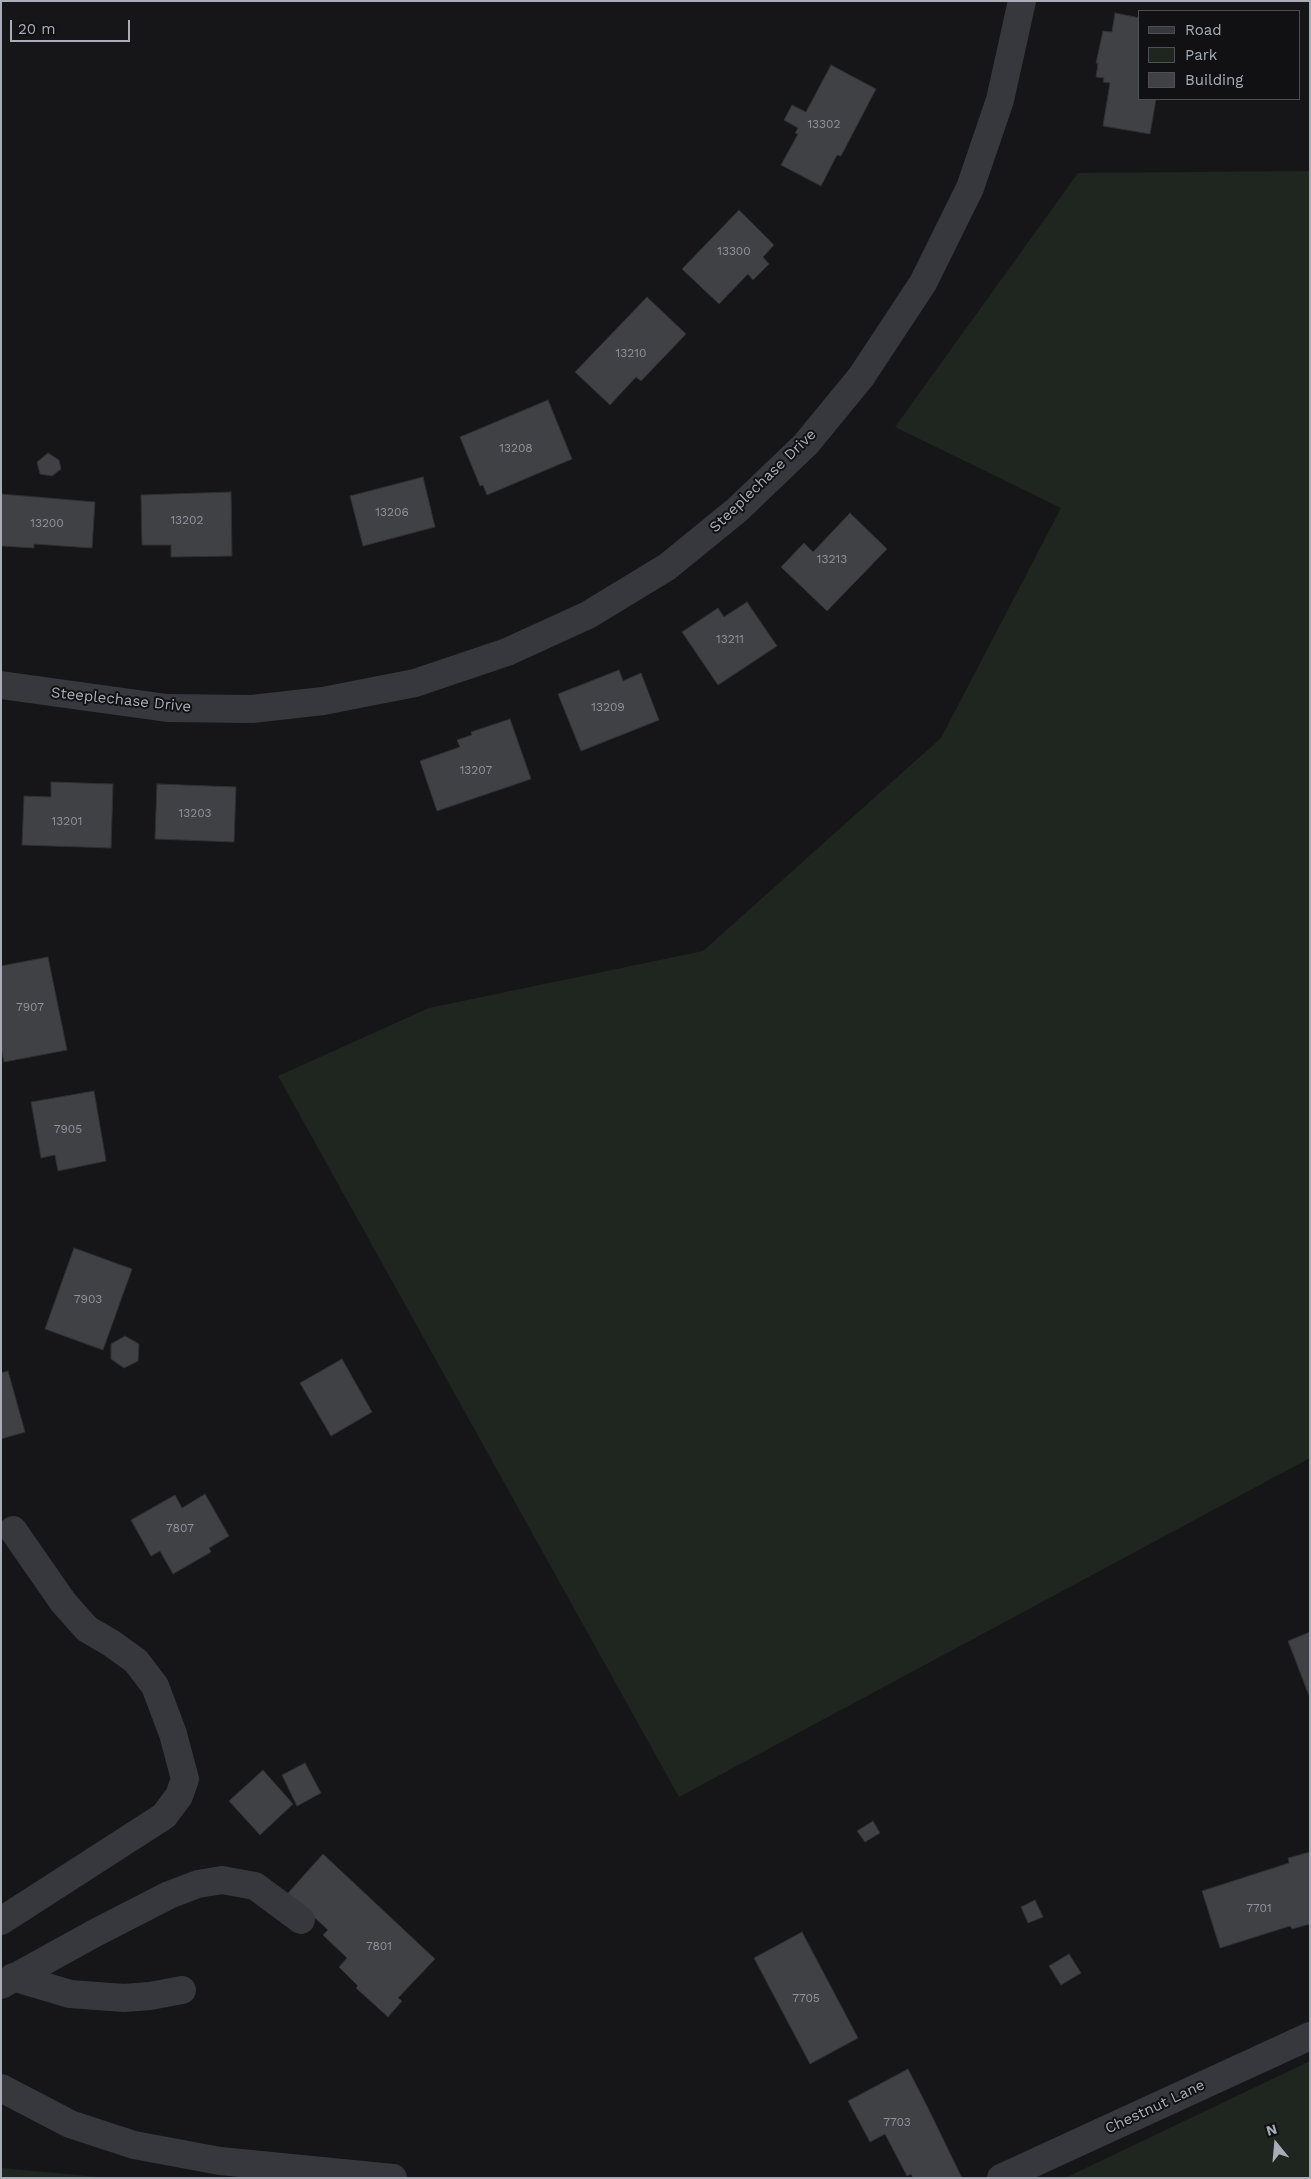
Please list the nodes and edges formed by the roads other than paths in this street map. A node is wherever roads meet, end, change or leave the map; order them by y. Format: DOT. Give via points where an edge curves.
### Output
graph roads {
  1 [pos="1022,1"];
  2 [pos="1,685"];
  3 [pos="13,1530"];
  4 [pos="301,1920"];
  5 [pos="1,1921"];
  6 [pos="7,1981"];
  7 [pos="182,1990"];
  8 [pos="1310,2036"];
  9 [pos="1,2088"];
  10 [pos="393,2178"];
  11 [pos="1001,2178"];
  1 -- 2 [label="street, Steeplechase Drive" via="1000,100 973,179 923,283 861,376 806,444 737,510 667,567 588,615 508,652 415,683 323,701 252,709 167,708"];
  3 -- 5 [label="street" via="63,1602 87,1629 136,1662 155,1686 185,1779 179,1796 164,1816"];
  4 -- 6 [label="street" via="255,1886 222,1880 198,1884 168,1896"];
  6 -- 7 [label="street" via="70,1994 124,1998"];
  8 -- 11 [label="street, Chestnut Lane"];
  9 -- 10 [label="street" via="70,2124 134,2145 220,2161"];
}
